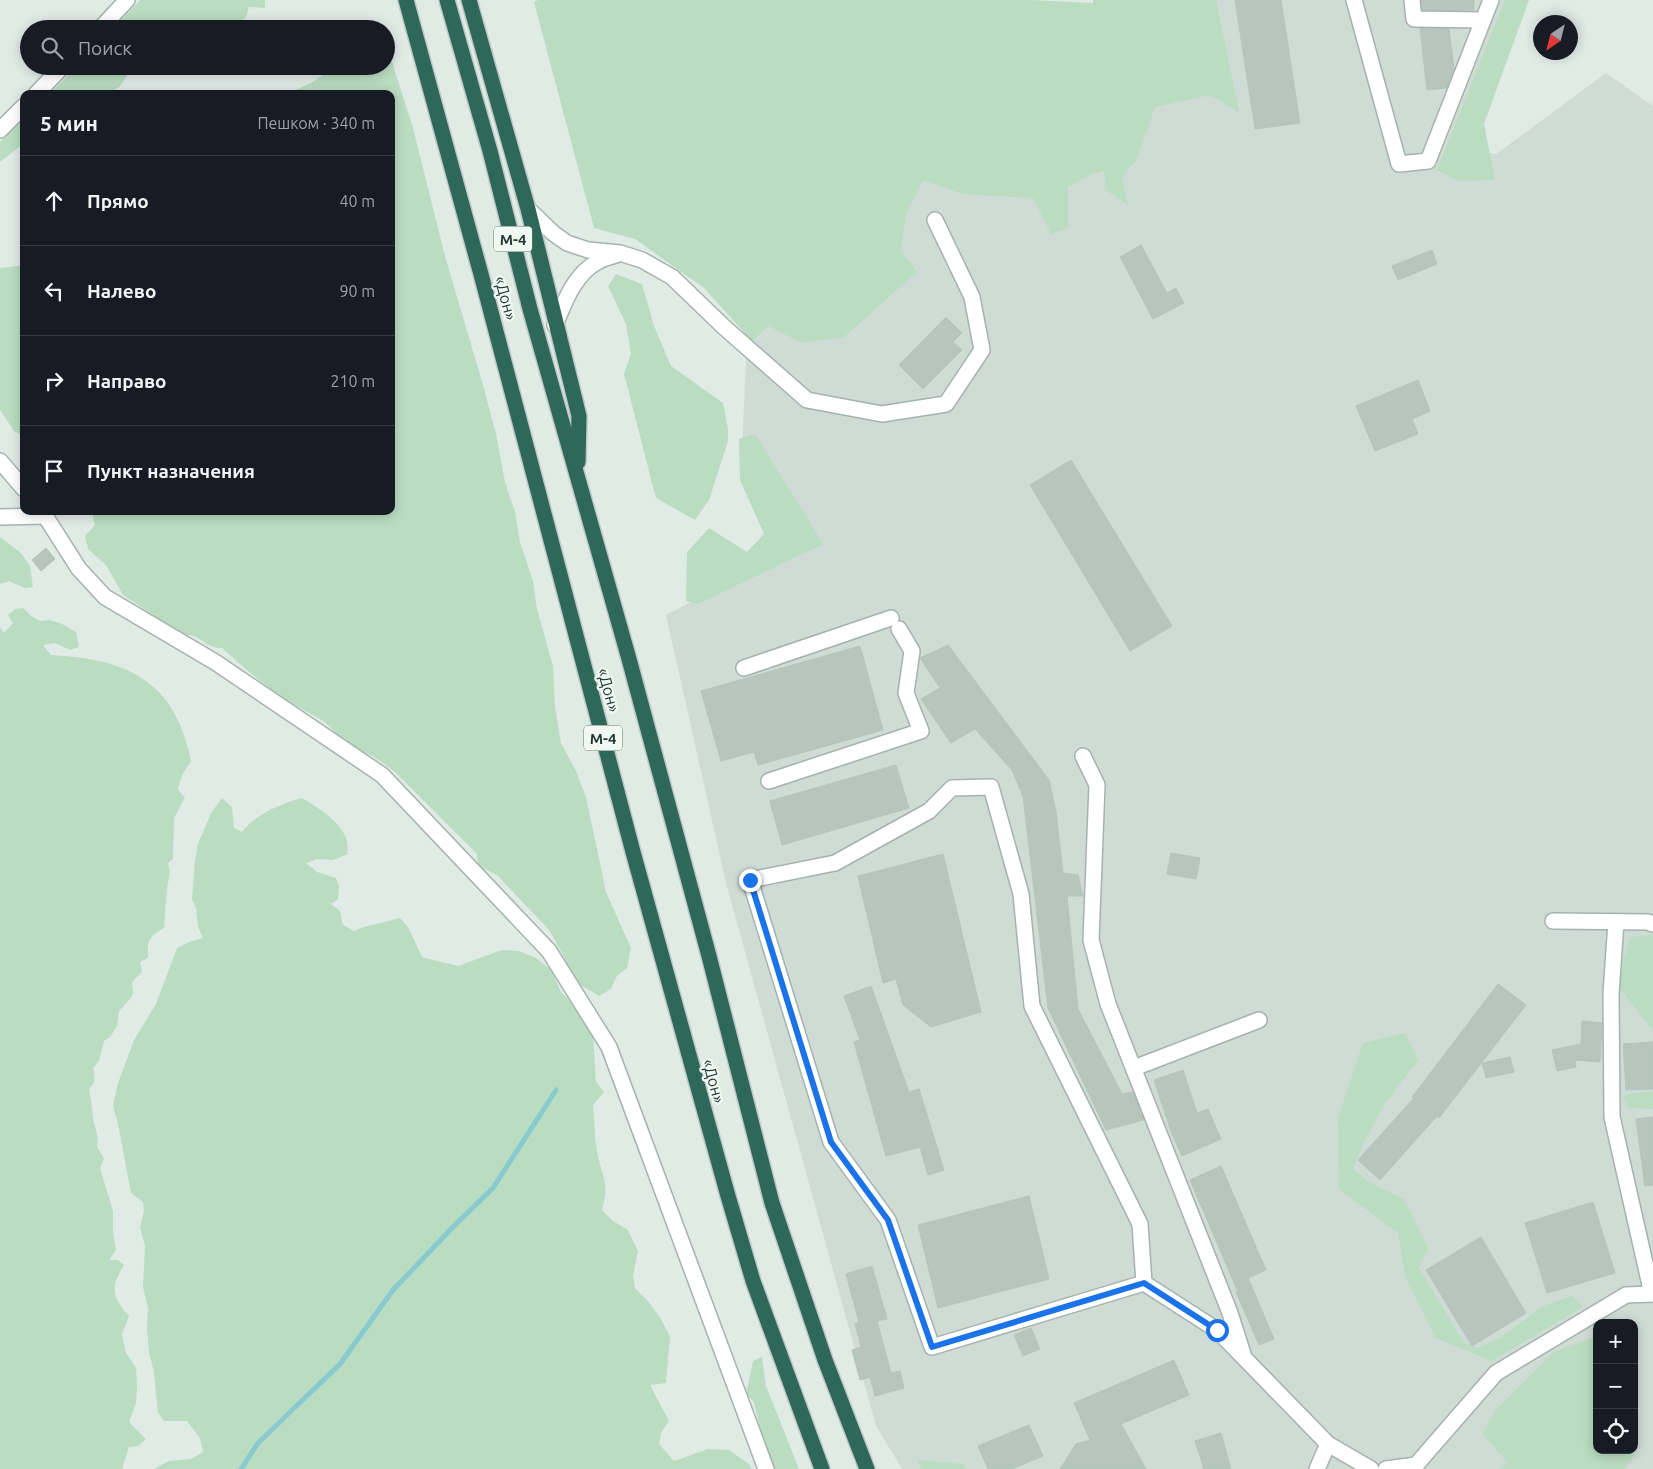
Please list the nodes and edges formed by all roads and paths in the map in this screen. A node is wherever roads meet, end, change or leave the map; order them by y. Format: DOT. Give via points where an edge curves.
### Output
graph roads {
  1 [pos="127,0"];
  2 [pos="406,0"];
  3 [pos="448,0"];
  4 [pos="469,0"];
  5 [pos="1354,0"];
  6 [pos="1412,0"];
  7 [pos="1491,0"];
  8 [pos="108,20"];
  9 [pos="1483,20"];
  10 [pos="54,75"];
  11 [pos="40,90"];
  12 [pos="20,110"];
  13 [pos="0,130"];
  14 [pos="528,208"];
  15 [pos="935,220"];
  16 [pos="620,253"];
  17 [pos="555,325"];
  18 [pos="0,461"];
  19 [pos="578,478"];
  20 [pos="20,484"];
  21 [pos="22,515"];
  22 [pos="45,515"];
  23 [pos="0,517"];
  24 [pos="744,668"];
  25 [pos="1083,756"];
  26 [pos="769,781"];
  27 [pos="1553,921"];
  28 [pos="1616,922"];
  29 [pos="1653,924"];
  30 [pos="1259,1020"];
  31 [pos="1134,1068"];
  32 [pos="1144,1283"];
  33 [pos="1652,1294"];
  34 [pos="1244,1358"];
  35 [pos="1328,1444"];
  36 [pos="766,1469"];
  37 [pos="822,1469"];
  38 [pos="867,1469"];
  39 [pos="1318,1469"];
  40 [pos="1371,1469"];
  41 [pos="1386,1469"];
  1 -- 8 [label="street"];
  2 -- 37 [label="highway, «Дон» / М-4" via="728,1196 753,1281"];
  3 -- 19 [label="highway, М-4"];
  4 -- 14 [label="highway, М-4"];
  5 -- 9 [label="street" via="1399,164 1428,161"];
  6 -- 9 [label="street" via="1414,19"];
  7 -- 9 [label="street"];
  10 -- 11 [label="street"];
  12 -- 13 [label="street"];
  14 -- 16 [label="street" via="567,243 588,250"];
  14 -- 17 [label="highway, М-4"];
  15 -- 16 [label="street" via="972,297 982,350 946,404 882,414 807,400 672,277 642,260"];
  16 -- 17 [label="street" via="597,262 581,275 567,294"];
  17 -- 19 [label="highway, М-4" via="579,416"];
  18 -- 20 [label="street"];
  19 -- 38 [label="highway, М-4" via="709,956 772,1203"];
  21 -- 23 [label="street"];
  22 -- 36 [label="street" via="79,569 105,597 216,662 382,775 549,951 610,1047"];
  24 -- 26 [label="street" via="895,623 912,651 906,693 922,731"];
  25 -- 31 [label="street" via="1097,785 1091,940 1108,1004"];
  27 -- 28 [label="street"];
  28 -- 29 [label="street"];
  28 -- 33 [label="street" via="1611,994 1612,1117"];
  30 -- 31 [label="street"];
  31 -- 34 [label="street" via="1230,1313"];
  32 -- 32 [label="street" via="1140,1224 1032,1006 1021,894 990,787 952,788 929,811 836,863 750,880 831,1142 888,1220 932,1347"];
  32 -- 34 [label="street" via="1217,1330"];
  33 -- 41 [label="street" via="1626,1295 1496,1373 1416,1464"];
  34 -- 35 [label="street"];
  35 -- 39 [label="street"];
  35 -- 40 [label="street"];
}
